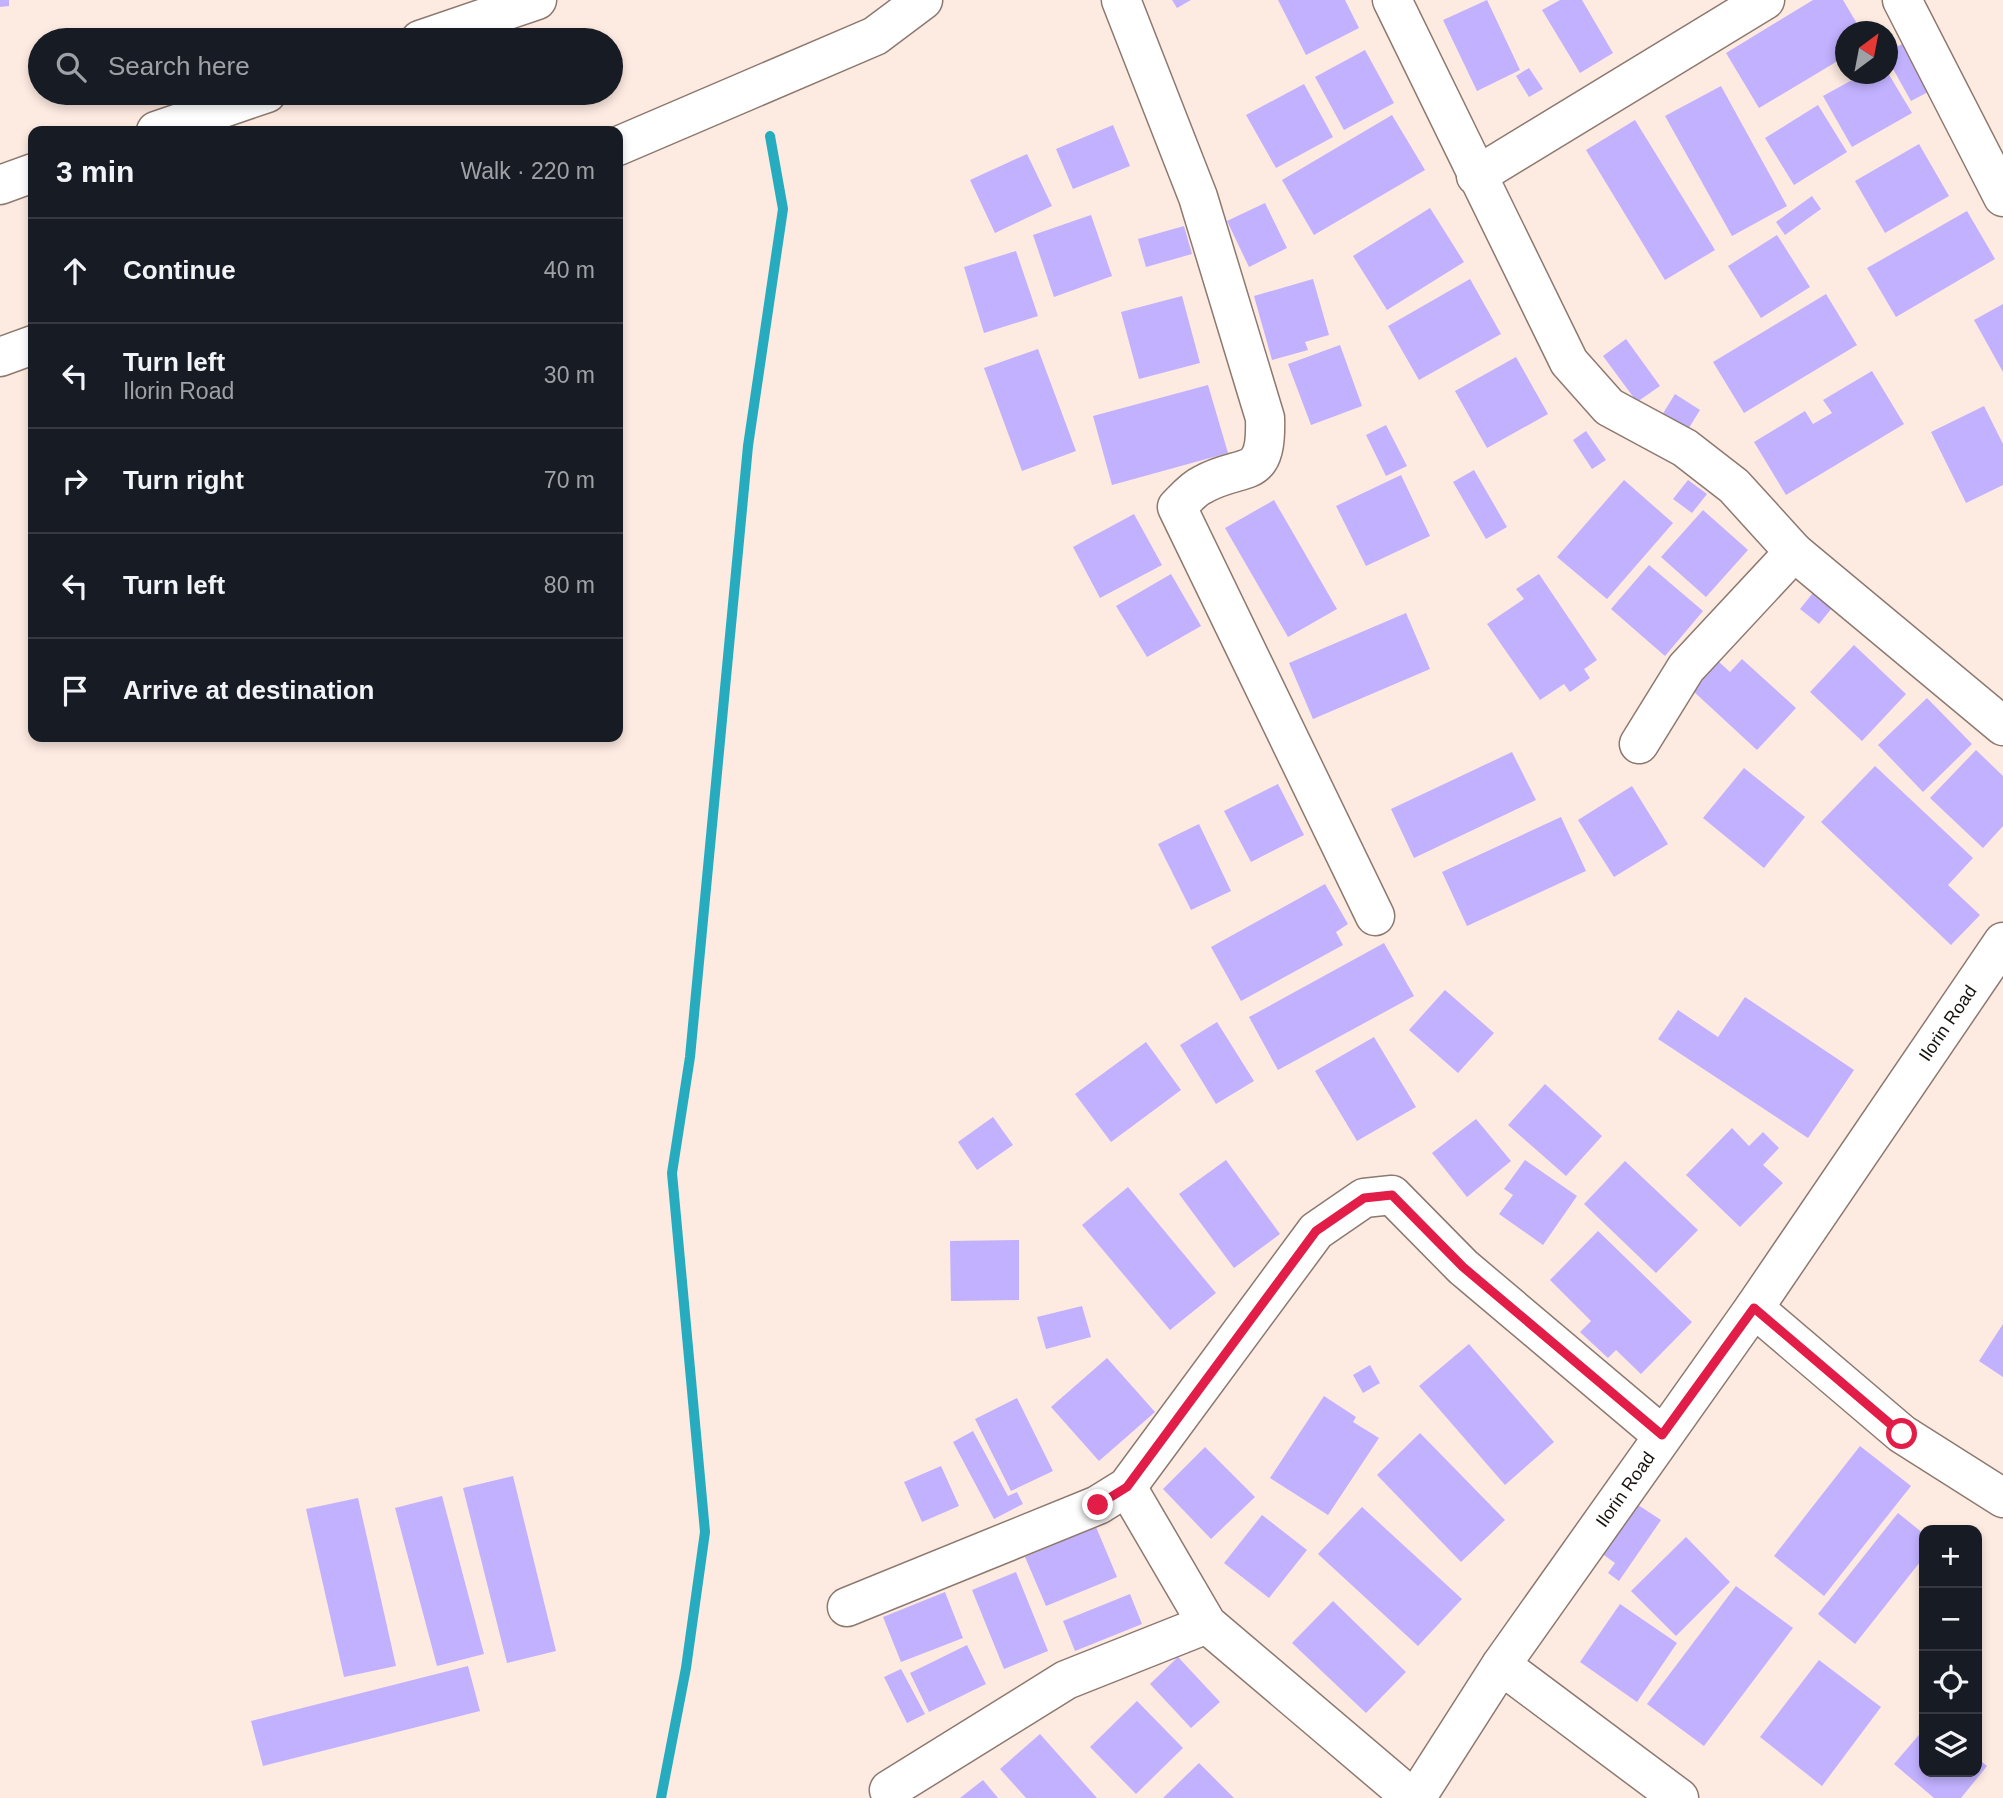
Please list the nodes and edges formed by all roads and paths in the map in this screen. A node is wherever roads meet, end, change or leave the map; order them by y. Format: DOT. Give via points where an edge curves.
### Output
graph roads {
  1 [pos="537,0"];
  2 [pos="923,0"];
  3 [pos="1121,0"];
  4 [pos="1392,0"];
  5 [pos="1765,0"];
  6 [pos="1902,0"];
  7 [pos="455,28"];
  8 [pos="232,105"];
  9 [pos="171,126"];
  10 [pos="623,144"];
  11 [pos="28,175"];
  12 [pos="1476,176"];
  13 [pos="0,185"];
  14 [pos="2003,197"];
  15 [pos="28,347"];
  16 [pos="0,357"];
  17 [pos="1794,552"];
  18 [pos="2003,726"];
  19 [pos="1639,744"];
  20 [pos="1375,916"];
  21 [pos="2003,942"];
  22 [pos="1754,1308"];
  23 [pos="1662,1435"];
  24 [pos="1127,1487"];
  25 [pos="2003,1498"];
  26 [pos="847,1607"];
  27 [pos="1207,1624"];
  28 [pos="1500,1665"];
  29 [pos="889,1790"];
  30 [pos="1414,1798"];
  31 [pos="1679,1798"];
  1 -- 7 [label="street"];
  2 -- 10 [label="street" via="876,36"];
  3 -- 20 [label="street" via="1198,197 1265,418 1266,448 1251,468 1201,485 1177,507"];
  4 -- 12 [label="street"];
  5 -- 12 [label="street"];
  6 -- 14 [label="street"];
  8 -- 9 [label="street"];
  11 -- 13 [label="street"];
  12 -- 17 [label="street" via="1569,362 1609,407 1685,448 1734,486"];
  15 -- 16 [label="street"];
  17 -- 18 [label="street"];
  17 -- 19 [label="street" via="1686,668"];
  21 -- 22 [label="street, Ilorin Road"];
  22 -- 23 [label="street, Ilorin Road"];
  22 -- 25 [label="street" via="1902,1434"];
  23 -- 24 [label="street" via="1463,1267 1392,1195 1364,1198 1316,1231"];
  23 -- 28 [label="street, Ilorin Road"];
  24 -- 26 [label="street" via="1098,1505"];
  24 -- 27 [label="street"];
  27 -- 29 [label="street" via="1066,1680"];
  27 -- 30 [label="street"];
  28 -- 30 [label="street, Ilorin Road"];
  28 -- 31 [label="street"];
}
